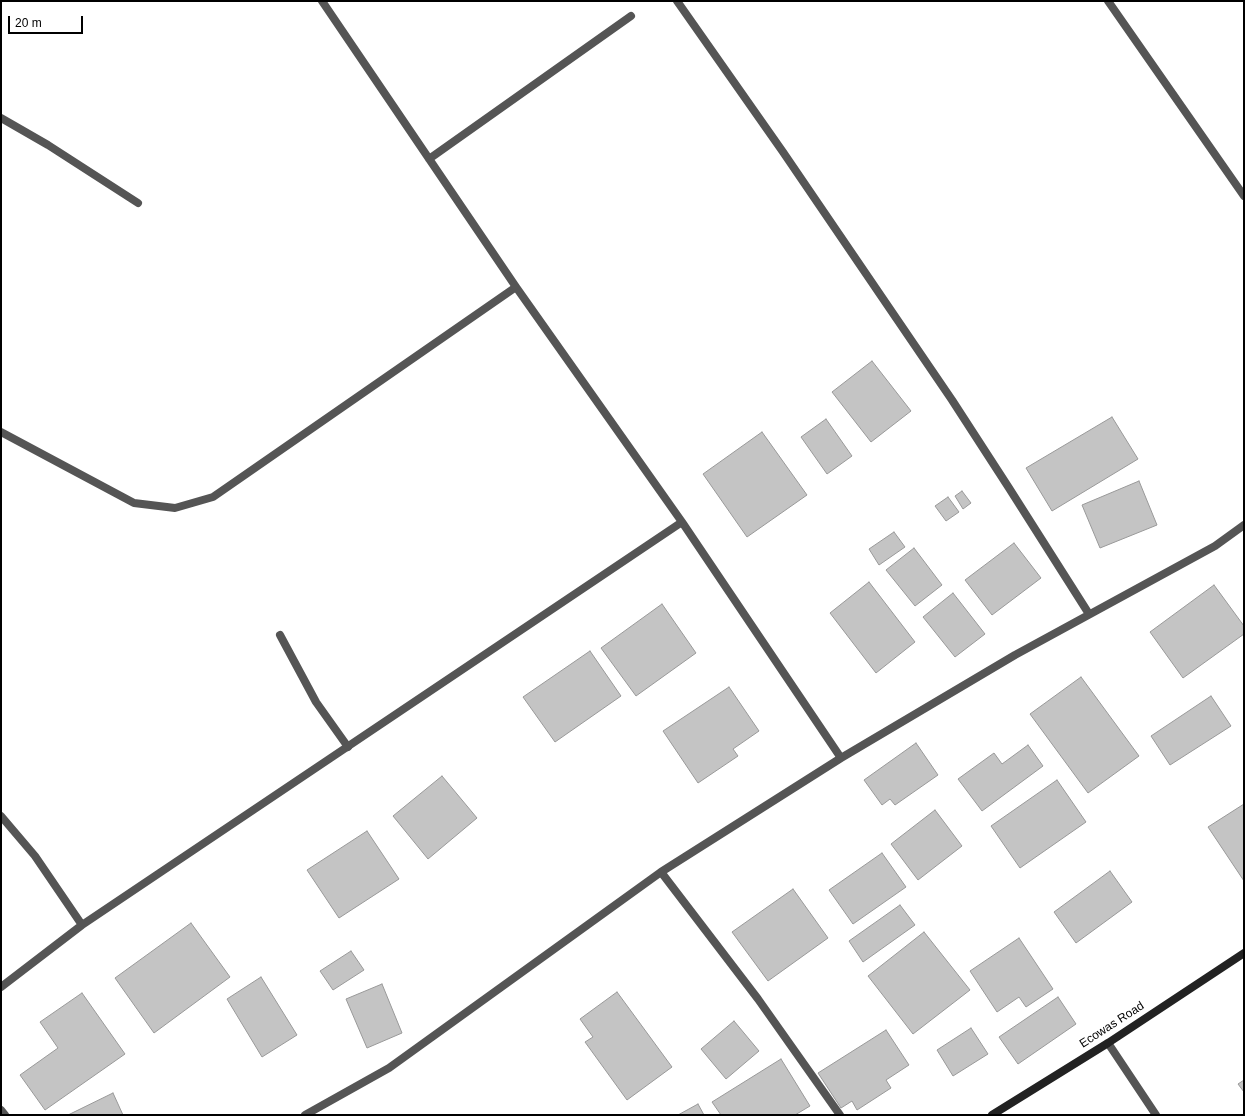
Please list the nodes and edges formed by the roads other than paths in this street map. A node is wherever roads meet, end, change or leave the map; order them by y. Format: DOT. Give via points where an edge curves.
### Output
graph roads {
  1 [pos="322,1"];
  2 [pos="677,1"];
  3 [pos="1108,1"];
  4 [pos="631,16"];
  5 [pos="1,118"];
  6 [pos="429,159"];
  7 [pos="1244,196"];
  8 [pos="138,203"];
  9 [pos="516,287"];
  10 [pos="1,432"];
  11 [pos="682,522"];
  12 [pos="1244,525"];
  13 [pos="1089,614"];
  14 [pos="280,635"];
  15 [pos="348,747"];
  16 [pos="841,758"];
  17 [pos="1,816"];
  18 [pos="661,872"];
  19 [pos="82,925"];
  20 [pos="1244,953"];
  21 [pos="1,987"];
  22 [pos="1108,1043"];
  23 [pos="1,1110"];
  24 [pos="5,1115"];
  25 [pos="306,1115"];
  26 [pos="840,1115"];
  27 [pos="992,1115"];
  28 [pos="1156,1115"];
  1 -- 6 [label="street"];
  2 -- 13 [label="street" via="788,158 956,406"];
  3 -- 7 [label="street"];
  4 -- 6 [label="street"];
  5 -- 8 [label="street"];
  6 -- 9 [label="street"];
  9 -- 10 [label="street" via="213,497 183,506 175,508 134,503"];
  9 -- 11 [label="street"];
  11 -- 15 [label="street"];
  11 -- 16 [label="street"];
  12 -- 13 [label="street" via="1214,546"];
  13 -- 16 [label="street"];
  14 -- 15 [label="street" via="306,685"];
  15 -- 19 [label="street"];
  16 -- 18 [label="street"];
  17 -- 19 [label="street" via="35,856"];
  18 -- 25 [label="street" via="389,1068"];
  18 -- 26 [label="street" via="758,999"];
  19 -- 21 [label="street"];
  20 -- 22 [label="street, Ecowas Road"];
  22 -- 27 [label="street, Ecowas Road"];
  22 -- 28 [label="street"];
  23 -- 24 [label="street"];
}
